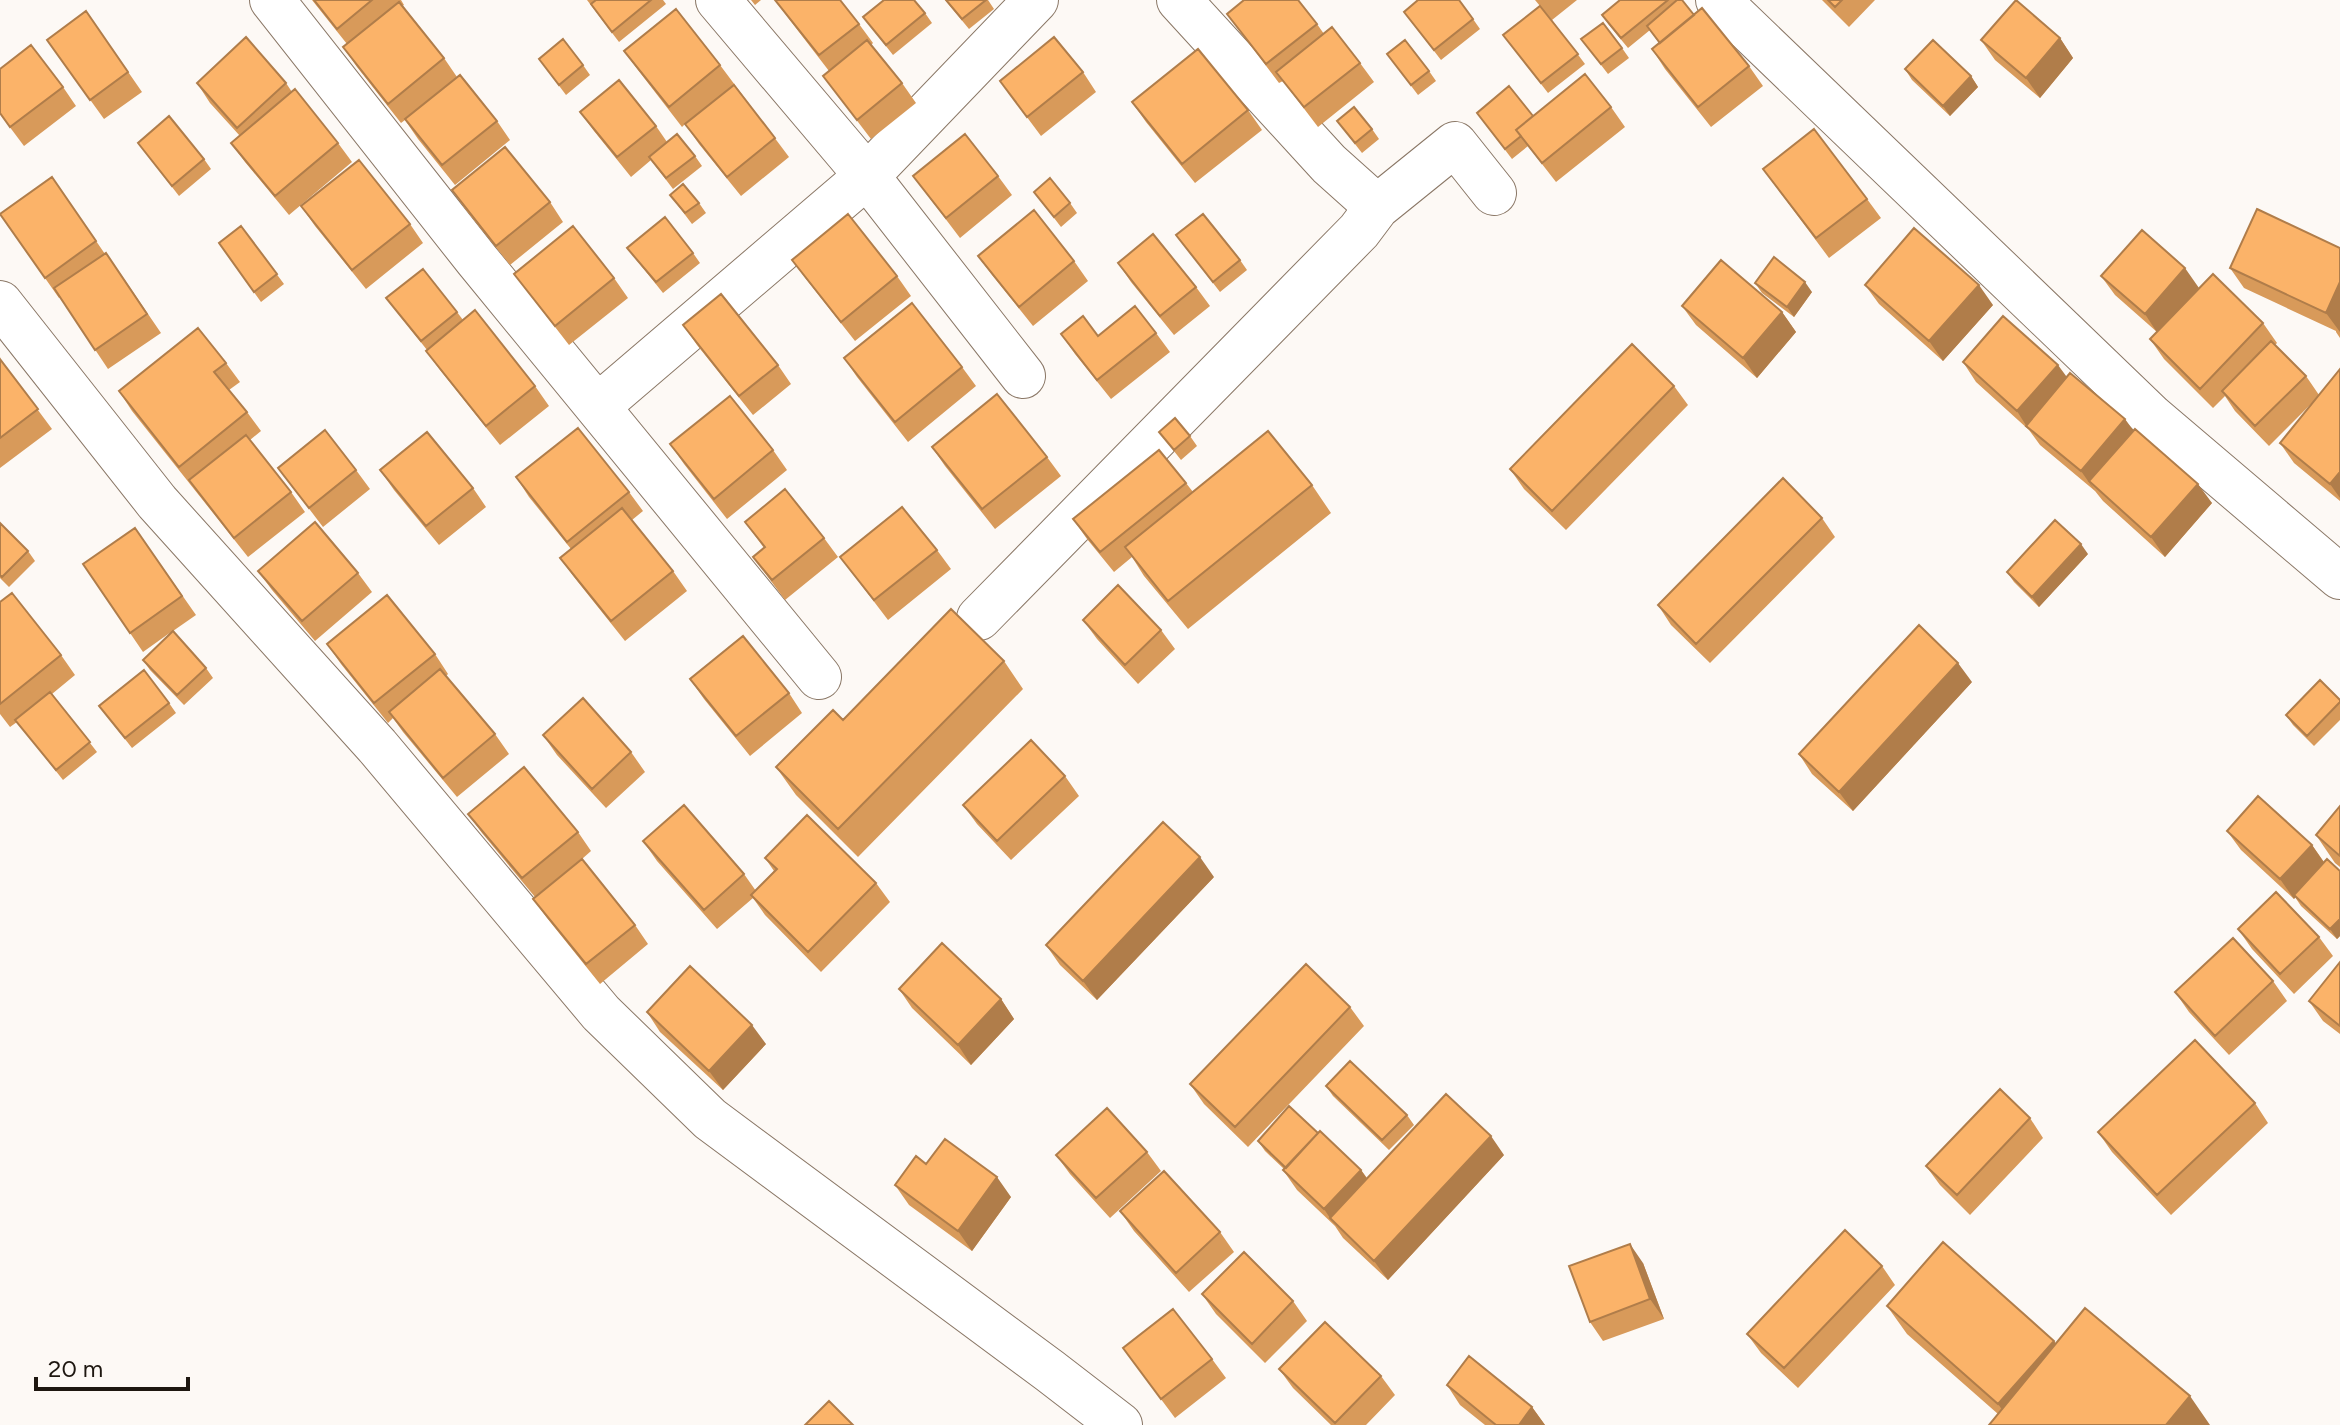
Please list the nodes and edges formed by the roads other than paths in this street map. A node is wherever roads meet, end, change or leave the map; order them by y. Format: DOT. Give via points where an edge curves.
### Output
graph roads {
  1 [pos="272,0"];
  2 [pos="718,0"];
  3 [pos="1036,0"];
  4 [pos="1179,0"];
  5 [pos="1718,0"];
  6 [pos="867,176"];
  7 [pos="1494,193"];
  8 [pos="1377,207"];
  9 [pos="0,303"];
  10 [pos="1023,376"];
  11 [pos="598,406"];
  12 [pos="2340,577"];
  13 [pos="979,618"];
  14 [pos="819,677"];
  15 [pos="1120,1425"];
  1 -- 11 [label="street"];
  2 -- 6 [label="street"];
  3 -- 6 [label="street"];
  4 -- 8 [label="street" via="1329,164"];
  5 -- 12 [label="street" via="2152,417"];
  6 -- 10 [label="street"];
  6 -- 11 [label="street"];
  7 -- 8 [label="street" via="1455,144"];
  8 -- 13 [label="street"];
  9 -- 15 [label="street" via="157,502 377,746 601,1013 710,1119"];
  11 -- 14 [label="street"];
}
